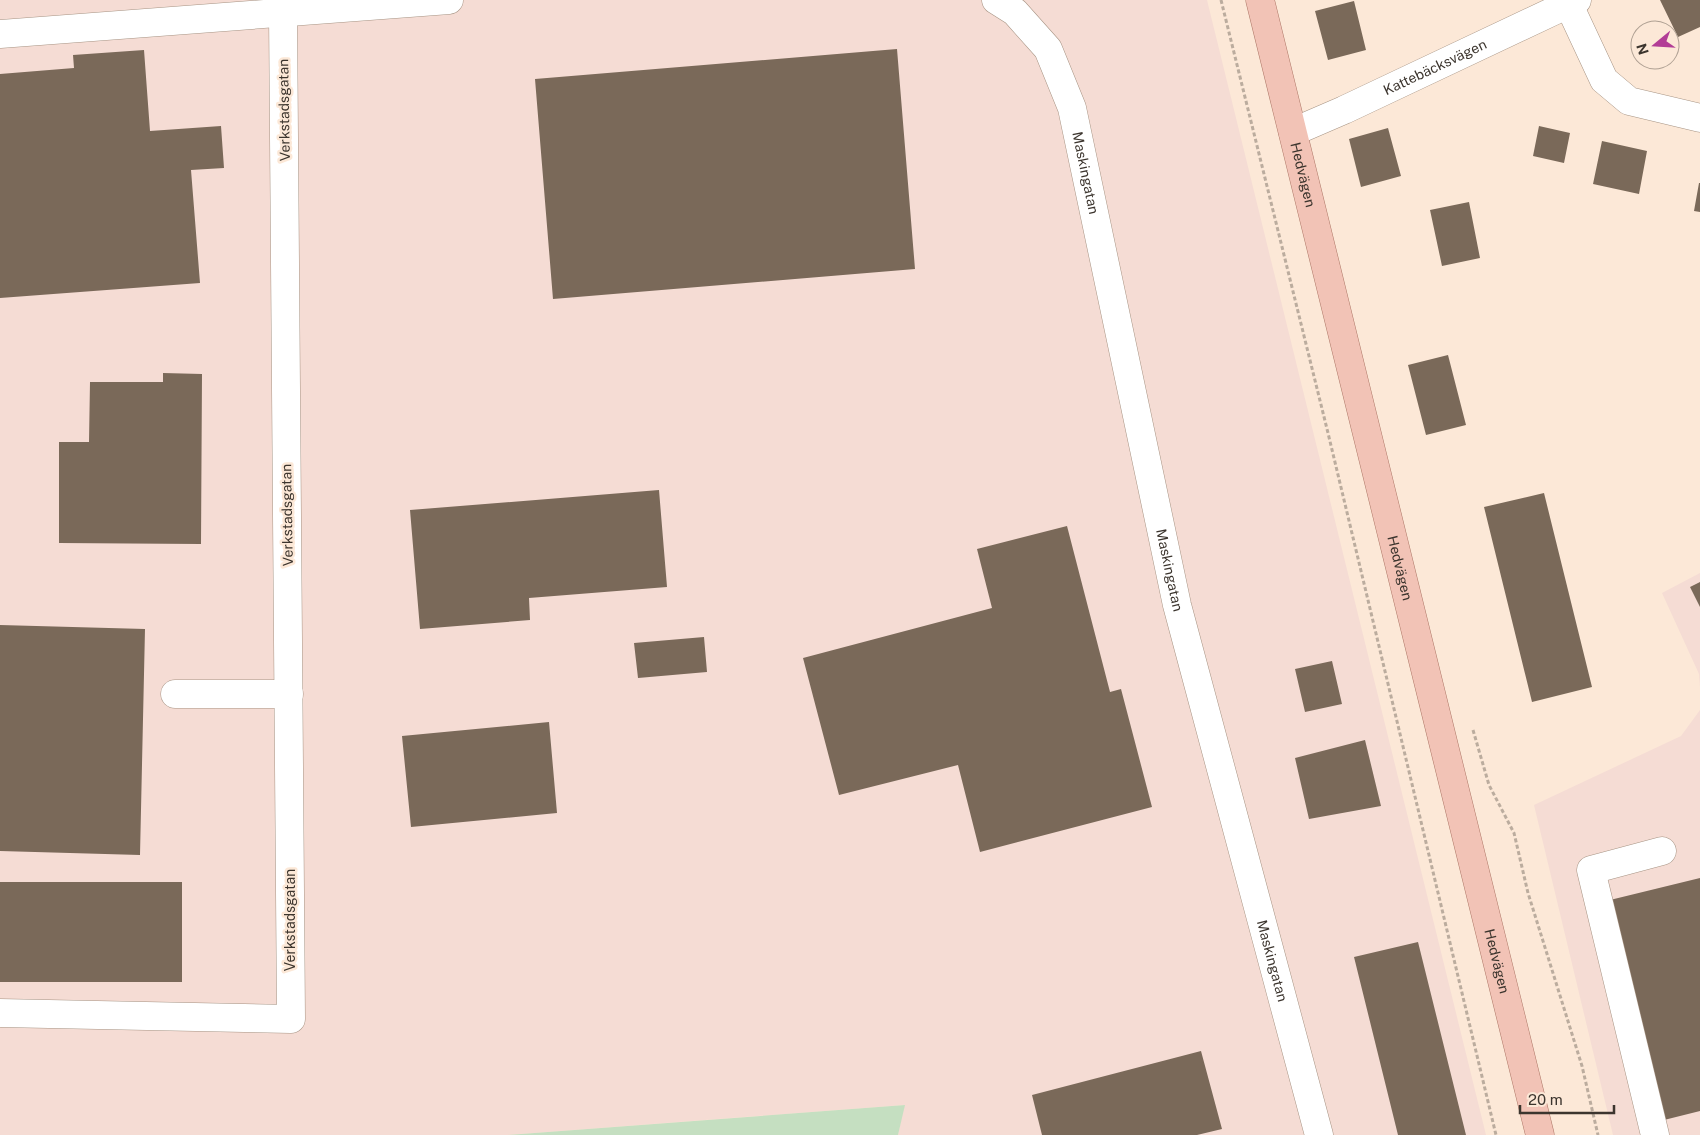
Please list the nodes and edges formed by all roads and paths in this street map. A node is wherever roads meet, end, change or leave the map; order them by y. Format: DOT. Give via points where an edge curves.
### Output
graph roads {
  1 [pos="449,0"];
  2 [pos="1221,0"];
  3 [pos="1260,0"];
  4 [pos="1573,2"];
  5 [pos="1005,6"];
  6 [pos="283,12"];
  7 [pos="0,34"];
  8 [pos="1700,118"];
  9 [pos="1292,132"];
  10 [pos="175,694"];
  11 [pos="289,694"];
  12 [pos="1472,724"];
  13 [pos="1662,851"];
  14 [pos="0,1013"];
  15 [pos="1318,1135"];
  16 [pos="1496,1135"];
  17 [pos="1540,1135"];
  18 [pos="1598,1135"];
  19 [pos="1654,1135"];
  1 -- 6 [label="street"];
  2 -- 16 [label="path"];
  3 -- 9 [label="main road, Hedvägen"];
  4 -- 8 [label="street" via="1604,80 1629,100"];
  4 -- 9 [label="street, Kattebäcksvägen"];
  5 -- 15 [label="street, Maskingatan" via="1048,49 1072,108 1177,605"];
  6 -- 7 [label="street"];
  6 -- 11 [label="street, Verkstadsgatan"];
  9 -- 17 [label="main road, Hedvägen"];
  10 -- 11 [label="street"];
  11 -- 14 [label="street, Verkstadsgatan" via="291,1019"];
  12 -- 18 [label="path" via="1489,785 1514,833 1528,893 1582,1066"];
  13 -- 19 [label="street" via="1591,870"];
}
